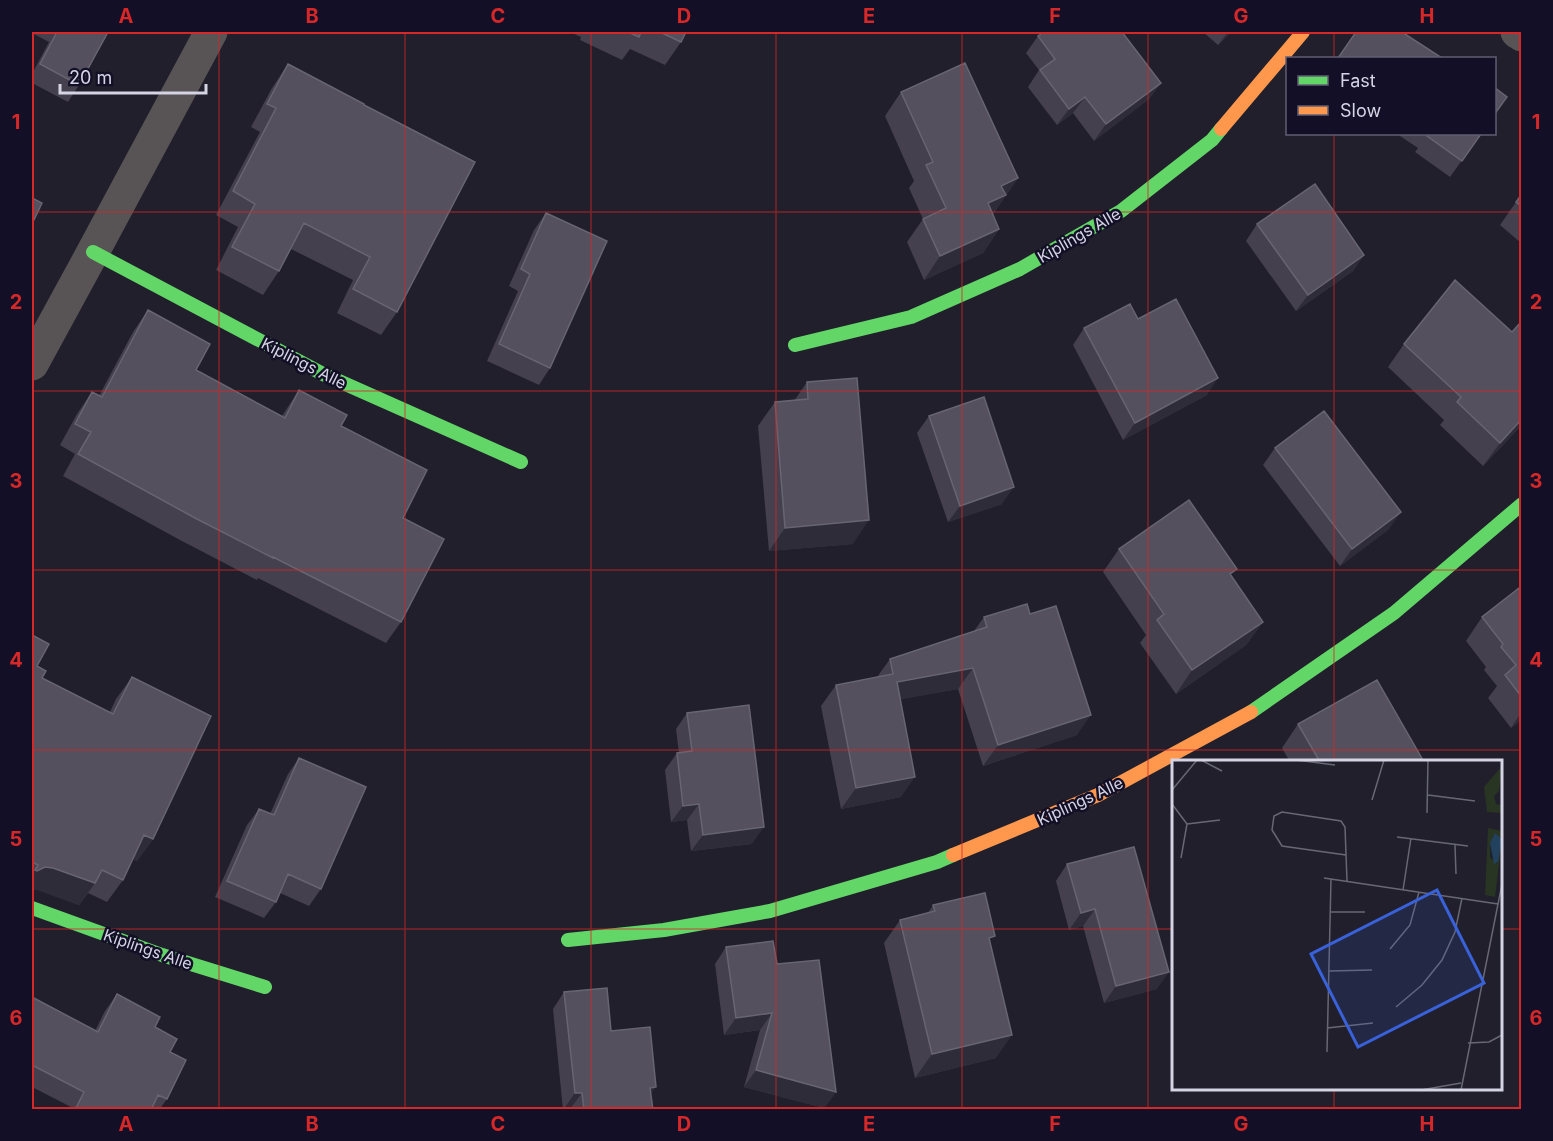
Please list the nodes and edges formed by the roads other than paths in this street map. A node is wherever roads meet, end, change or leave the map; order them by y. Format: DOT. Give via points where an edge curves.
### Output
graph roads {
  1 [pos="211,32"];
  2 [pos="1303,32"];
  3 [pos="1517,32"];
  4 [pos="1521,35"];
  5 [pos="93,252"];
  6 [pos="795,345"];
  7 [pos="32,364"];
  8 [pos="521,462"];
  9 [pos="1521,504"];
  10 [pos="32,908"];
  11 [pos="568,940"];
  12 [pos="265,987"];
  1 -- 5 [label="street"];
  2 -- 6 [label="street, Kiplings Alle" via="1212,140 1121,211 1020,269 911,317"];
  3 -- 4 [label="street"];
  5 -- 7 [label="street"];
  5 -- 8 [label="street, Kiplings Alle" via="323,374"];
  9 -- 11 [label="street, Kiplings Alle" via="1394,613 1251,712 1098,795 937,862 770,911 664,930"];
  10 -- 12 [label="street, Kiplings Alle"];
}
